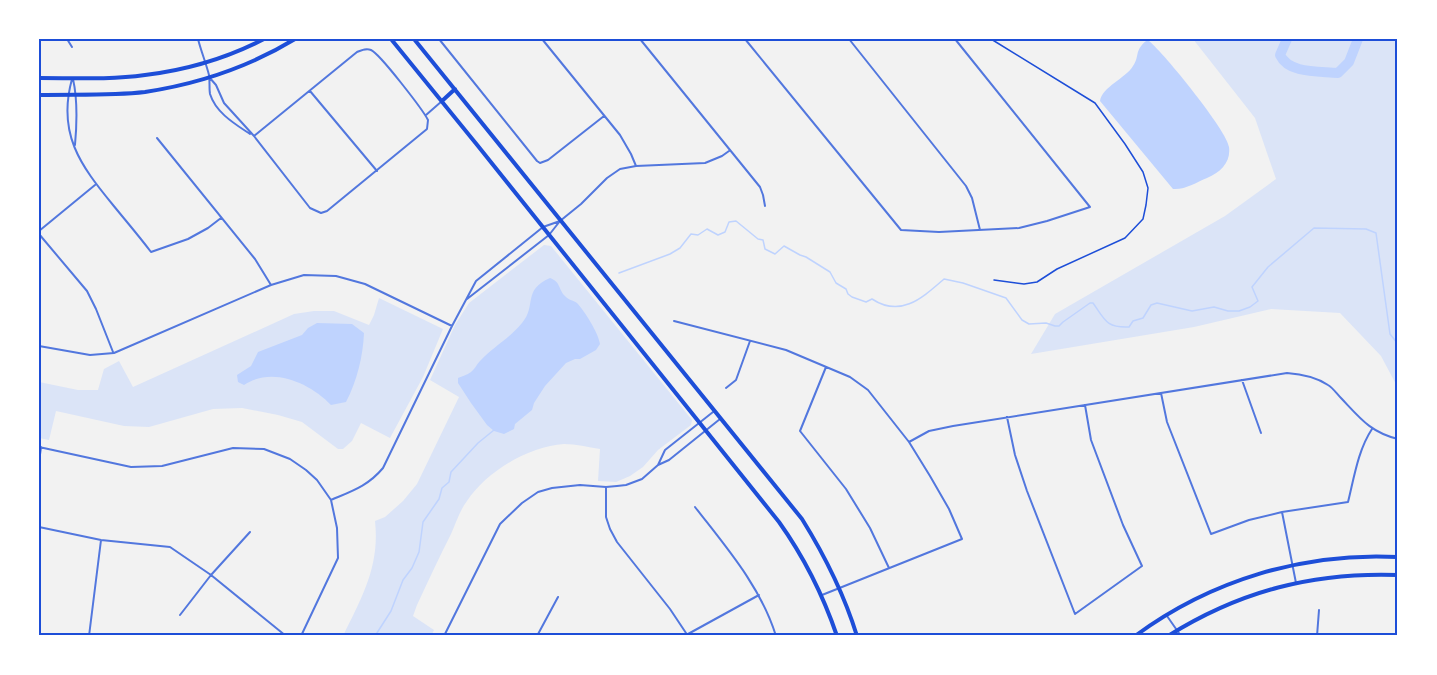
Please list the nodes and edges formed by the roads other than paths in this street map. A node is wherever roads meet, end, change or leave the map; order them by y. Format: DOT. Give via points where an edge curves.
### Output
graph roads {
  1 [pos="67,39"];
  2 [pos="198,39"];
  3 [pos="264,39"];
  4 [pos="295,39"];
  5 [pos="391,39"];
  6 [pos="414,39"];
  7 [pos="439,39"];
  8 [pos="542,39"];
  9 [pos="640,39"];
  10 [pos="745,39"];
  11 [pos="849,39"];
  12 [pos="955,39"];
  13 [pos="72,47"];
  14 [pos="205,63"];
  15 [pos="209,77"];
  16 [pos="39,78"];
  17 [pos="72,78"];
  18 [pos="455,89"];
  19 [pos="310,91"];
  20 [pos="68,94"];
  21 [pos="76,94"];
  22 [pos="39,95"];
  23 [pos="442,101"];
  24 [pos="426,115"];
  25 [pos="604,116"];
  26 [pos="254,136"];
  27 [pos="157,138"];
  28 [pos="74,148"];
  29 [pos="729,151"];
  30 [pos="636,166"];
  31 [pos="377,171"];
  32 [pos="96,184"];
  33 [pos="765,207"];
  34 [pos="221,218"];
  35 [pos="560,222"];
  36 [pos="543,227"];
  37 [pos="980,231"];
  38 [pos="39,232"];
  39 [pos="549,235"];
  40 [pos="271,285"];
  41 [pos="465,301"];
  42 [pos="674,321"];
  43 [pos="452,326"];
  44 [pos="750,341"];
  45 [pos="39,346"];
  46 [pos="114,353"];
  47 [pos="826,366"];
  48 [pos="1242,380"];
  49 [pos="726,388"];
  50 [pos="1161,392"];
  51 [pos="1085,405"];
  52 [pos="714,411"];
  53 [pos="1007,417"];
  54 [pos="720,418"];
  55 [pos="699,423"];
  56 [pos="1372,429"];
  57 [pos="705,430"];
  58 [pos="1261,433"];
  59 [pos="1398,439"];
  60 [pos="909,442"];
  61 [pos="40,447"];
  62 [pos="39,462"];
  63 [pos="658,465"];
  64 [pos="606,487"];
  65 [pos="331,500"];
  66 [pos="695,507"];
  67 [pos="1282,512"];
  68 [pos="39,527"];
  69 [pos="250,531"];
  70 [pos="101,540"];
  71 [pos="1398,556"];
  72 [pos="1292,564"];
  73 [pos="889,568"];
  74 [pos="211,575"];
  75 [pos="1398,575"];
  76 [pos="1296,583"];
  77 [pos="839,588"];
  78 [pos="759,595"];
  79 [pos="822,595"];
  80 [pos="558,597"];
  81 [pos="1319,610"];
  82 [pos="180,615"];
  83 [pos="1167,615"];
  84 [pos="1177,630"];
  85 [pos="688,635"];
  86 [pos="89,636"];
  87 [pos="286,636"];
  88 [pos="301,636"];
  89 [pos="444,636"];
  90 [pos="537,636"];
  91 [pos="776,636"];
  92 [pos="837,636"];
  93 [pos="857,636"];
  94 [pos="1135,636"];
  95 [pos="1168,636"];
  96 [pos="1181,636"];
  97 [pos="1317,636"];
  1 -- 13 [label="street"];
  2 -- 14 [label="street"];
  3 -- 14 [label="main road"];
  4 -- 15 [label="main road" via="244,66"];
  5 -- 23 [label="main road"];
  6 -- 18 [label="main road"];
  7 -- 25 [label="street" via="540,163"];
  8 -- 25 [label="street"];
  9 -- 29 [label="street"];
  10 -- 37 [label="street" via="901,230"];
  11 -- 37 [label="street" via="966,186"];
  12 -- 37 [label="street" via="1090,207 1018,228"];
  14 -- 15 [label="street"];
  14 -- 17 [label="main road" via="145,75"];
  15 -- 21 [label="main road" via="144,92"];
  15 -- 26 [label="street" via="224,103"];
  15 -- 26 [label="street" via="210,93 219,109"];
  16 -- 17 [label="main road"];
  17 -- 20 [label="street"];
  17 -- 21 [label="street"];
  18 -- 23 [label="main road"];
  18 -- 35 [label="main road"];
  19 -- 24 [label="street" via="357,52 370,50"];
  19 -- 26 [label="street"];
  19 -- 31 [label="street"];
  20 -- 21 [label="main road"];
  20 -- 22 [label="main road"];
  20 -- 28 [label="street" via="68,126"];
  21 -- 28 [label="street"];
  23 -- 24 [label="street"];
  23 -- 36 [label="main road"];
  24 -- 31 [label="street" via="427,129"];
  25 -- 30 [label="street"];
  26 -- 31 [label="street" via="310,208 321,213"];
  27 -- 34 [label="street"];
  28 -- 32 [label="street"];
  29 -- 30 [label="street" via="705,163"];
  29 -- 33 [label="street" via="760,187"];
  30 -- 35 [label="street" via="613,173"];
  32 -- 34 [label="street" via="152,252 188,239"];
  32 -- 38 [label="street"];
  34 -- 40 [label="street"];
  35 -- 36 [label="street"];
  35 -- 39 [label="street"];
  35 -- 52 [label="main road"];
  36 -- 39 [label="main road"];
  36 -- 41 [label="street" via="477,281"];
  38 -- 46 [label="street" via="87,291"];
  39 -- 41 [label="street"];
  39 -- 55 [label="main road"];
  40 -- 43 [label="street" via="304,275 336,276 365,284"];
  40 -- 46 [label="street"];
  41 -- 43 [label="street"];
  42 -- 44 [label="street"];
  43 -- 65 [label="street" via="382,468 359,488"];
  44 -- 47 [label="street"];
  44 -- 49 [label="street" via="736,380"];
  45 -- 46 [label="street" via="90,355"];
  47 -- 60 [label="street" via="868,390"];
  47 -- 73 [label="street" via="800,431 846,489"];
  48 -- 50 [label="street"];
  48 -- 56 [label="street" via="1287,373 1314,378 1330,386"];
  48 -- 58 [label="street"];
  50 -- 51 [label="street"];
  50 -- 67 [label="street" via="1167,422 1211,534"];
  51 -- 53 [label="street"];
  51 -- 53 [label="street" via="1091,440 1142,566 1075,614 1019,468"];
  52 -- 54 [label="main road"];
  52 -- 55 [label="street"];
  53 -- 60 [label="street" via="929,431"];
  54 -- 57 [label="street"];
  54 -- 77 [label="main road" via="802,519"];
  55 -- 57 [label="main road"];
  55 -- 63 [label="street" via="665,450"];
  56 -- 59 [label="street"];
  56 -- 67 [label="street" via="1361,450 1348,502"];
  57 -- 63 [label="street"];
  57 -- 79 [label="main road" via="779,522"];
  60 -- 73 [label="street" via="949,509 962,540"];
  61 -- 62 [label="street"];
  61 -- 65 [label="street" via="131,467 162,466 233,448 264,449 306,470"];
  63 -- 64 [label="street" via="642,479"];
  64 -- 85 [label="street" via="606,517 617,542"];
  64 -- 89 [label="street" via="552,488 538,492 508,514"];
  65 -- 88 [label="street" via="338,558"];
  66 -- 78 [label="street"];
  67 -- 72 [label="street"];
  68 -- 70 [label="street"];
  69 -- 74 [label="street"];
  70 -- 74 [label="street" via="170,547"];
  70 -- 86 [label="street"];
  71 -- 72 [label="main road" via="1356,556"];
  72 -- 76 [label="street"];
  72 -- 83 [label="main road" via="1215,590"];
  73 -- 77 [label="street"];
  74 -- 82 [label="street"];
  74 -- 87 [label="street"];
  75 -- 76 [label="main road" via="1352,575"];
  76 -- 84 [label="main road" via="1240,599"];
  77 -- 79 [label="street"];
  77 -- 93 [label="main road"];
  78 -- 85 [label="street"];
  78 -- 91 [label="street"];
  79 -- 92 [label="main road"];
  80 -- 90 [label="street"];
  81 -- 97 [label="street"];
  83 -- 84 [label="street"];
  83 -- 94 [label="main road"];
  84 -- 95 [label="main road"];
  84 -- 96 [label="street"];
}
